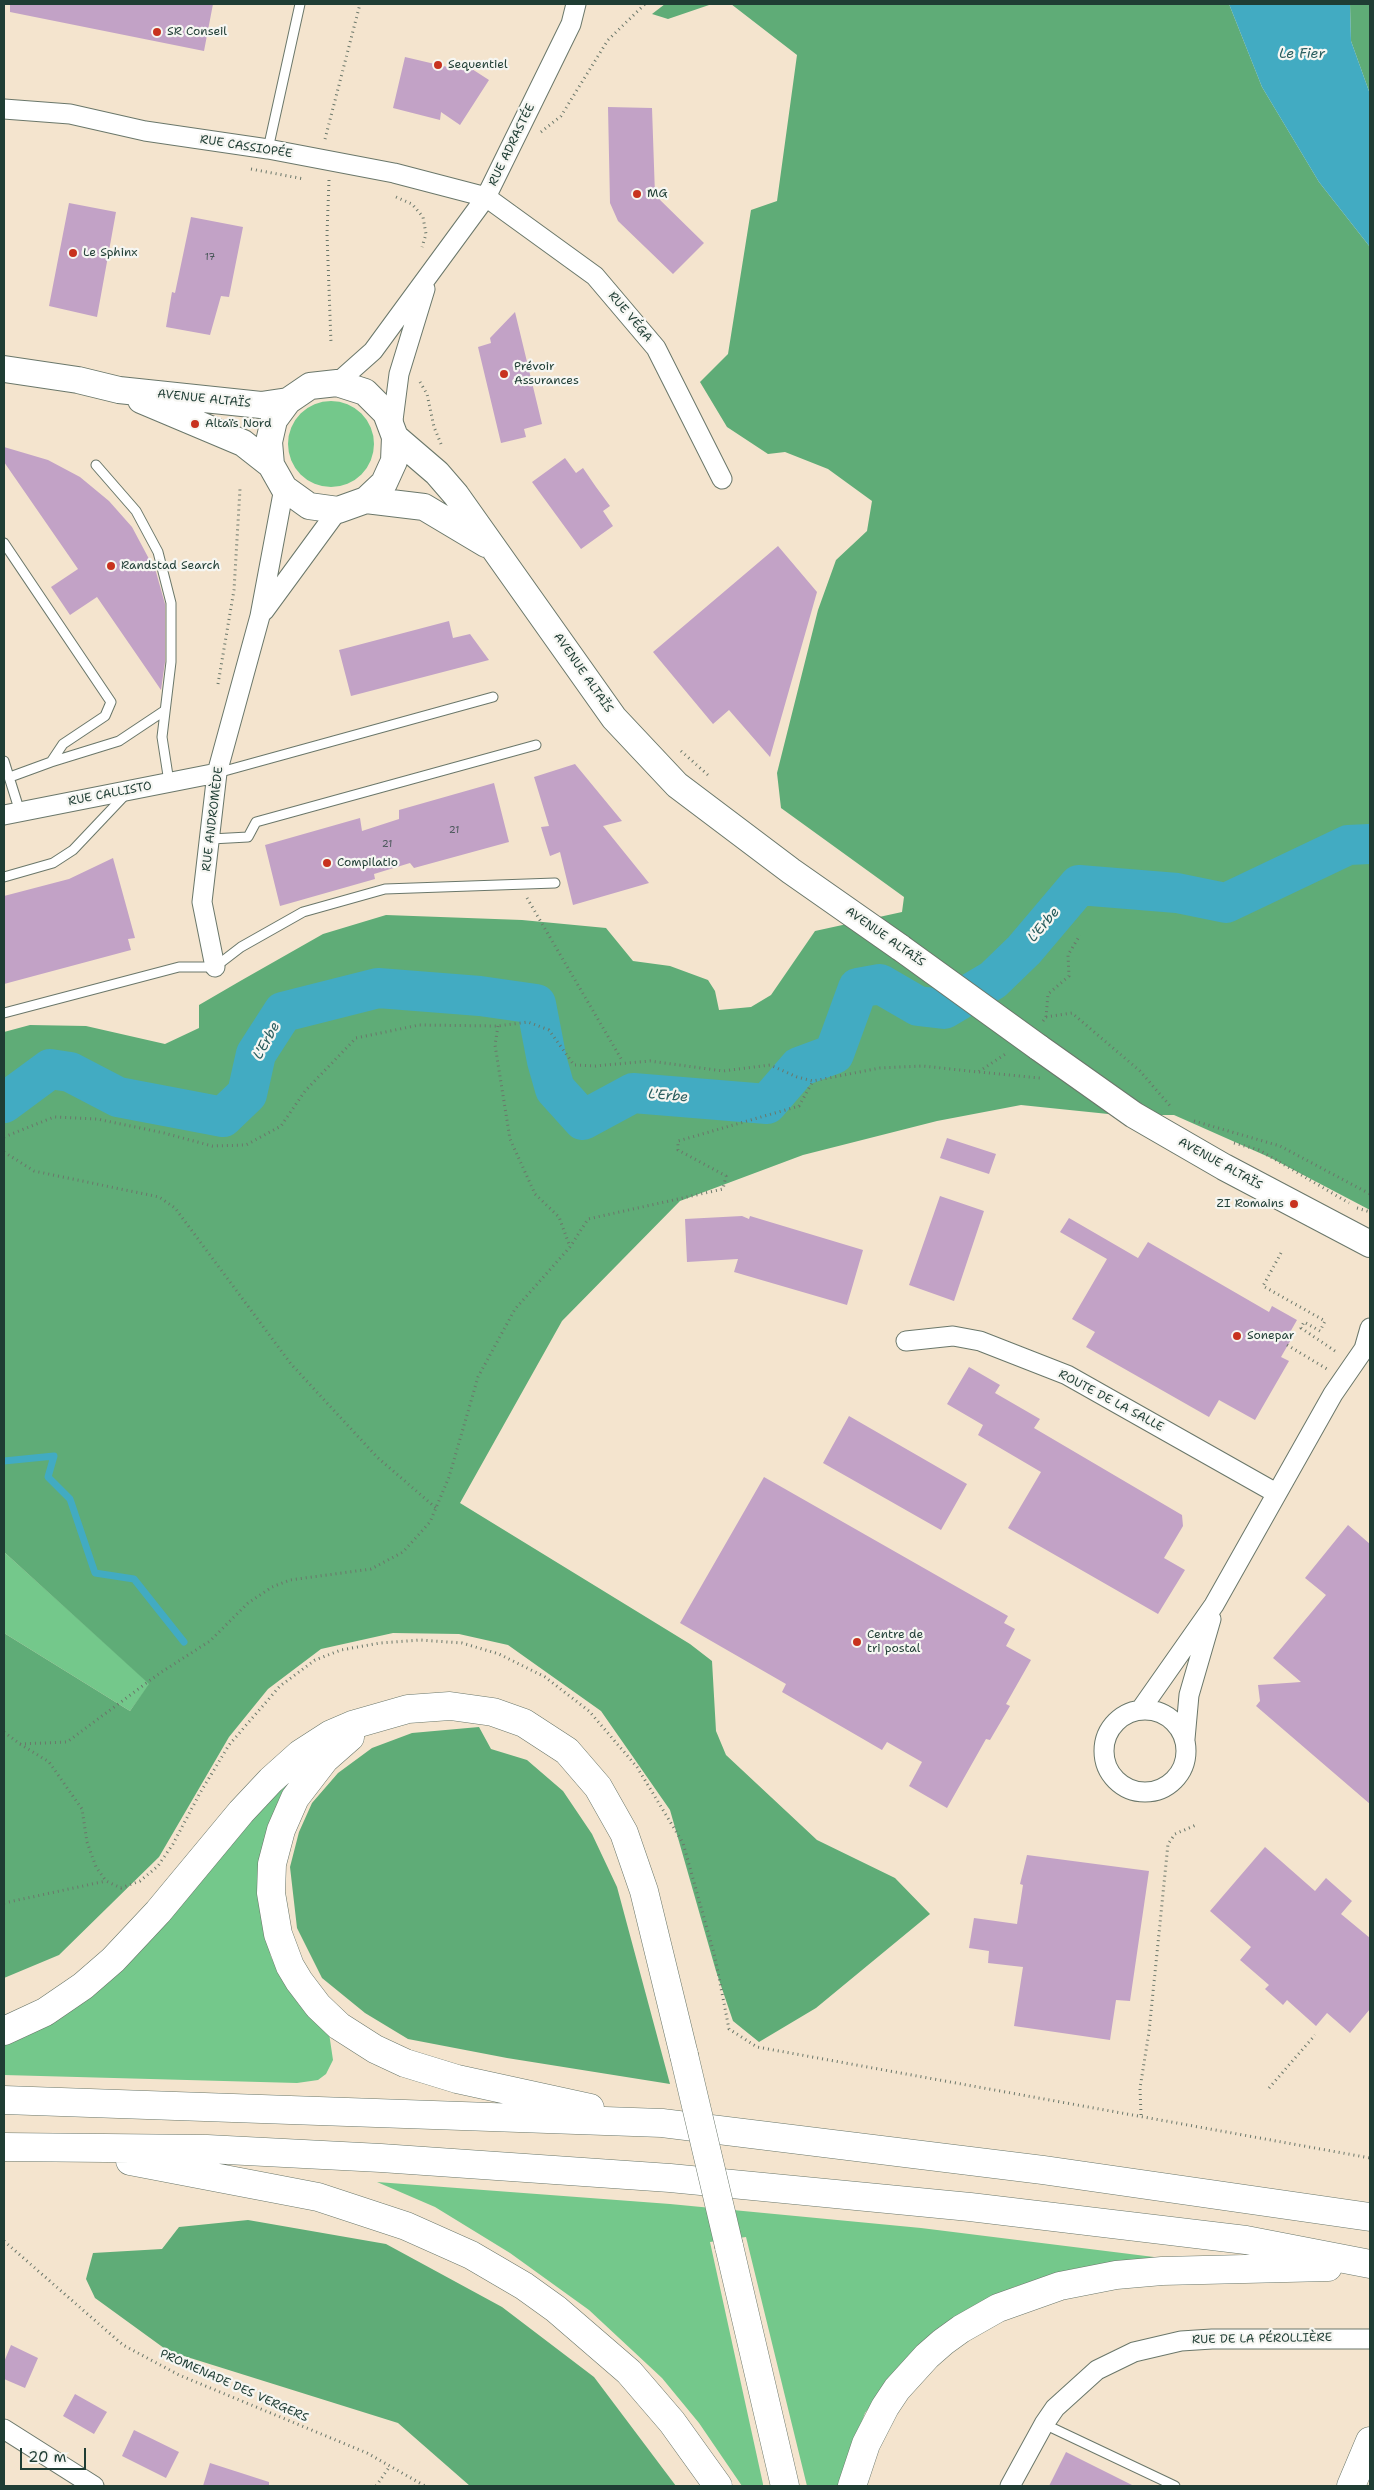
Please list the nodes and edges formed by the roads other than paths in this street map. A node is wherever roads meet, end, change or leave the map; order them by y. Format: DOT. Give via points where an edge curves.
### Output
graph roads {
  1 [pos="300,4"];
  2 [pos="576,4"];
  3 [pos="4,109"];
  4 [pos="268,149"];
  5 [pos="486,197"];
  6 [pos="429,276"];
  7 [pos="4,369"];
  8 [pos="337,383"];
  9 [pos="119,390"];
  10 [pos="288,401"];
  11 [pos="393,432"];
  12 [pos="271,465"];
  13 [pos="96,466"];
  14 [pos="722,480"];
  15 [pos="284,488"];
  16 [pos="366,500"];
  17 [pos="338,510"];
  18 [pos="4,543"];
  19 [pos="493,548"];
  20 [pos="260,616"];
  21 [pos="493,697"];
  22 [pos="164,712"];
  23 [pos="536,745"];
  24 [pos="4,761"];
  25 [pos="51,762"];
  26 [pos="217,773"];
  27 [pos="10,777"];
  28 [pos="169,782"];
  29 [pos="130,790"];
  30 [pos="12,814"];
  31 [pos="211,839"];
  32 [pos="4,877"];
  33 [pos="555,883"];
  34 [pos="215,967"];
  35 [pos="4,1013"];
  36 [pos="1363,1241"];
  37 [pos="1370,1261"];
  38 [pos="1370,1328"];
  39 [pos="906,1340"];
  40 [pos="1363,1352"];
  41 [pos="1276,1494"];
  42 [pos="1214,1605"];
  43 [pos="1141,1709"];
  44 [pos="390,1714"];
  45 [pos="1185,1739"];
  46 [pos="4,2031"];
  47 [pos="4,2100"];
  48 [pos="662,2123"];
  49 [pos="4,2147"];
  50 [pos="57,2148"];
  51 [pos="1370,2217"];
  52 [pos="1370,2265"];
  53 [pos="1370,2339"];
  54 [pos="1044,2424"];
  55 [pos="4,2430"];
  56 [pos="1370,2441"];
  57 [pos="1370,2482"];
  58 [pos="94,2486"];
  59 [pos="718,2486"];
  60 [pos="786,2486"];
  61 [pos="852,2486"];
  62 [pos="1010,2486"];
  63 [pos="1175,2486"];
  64 [pos="1351,2486"];
  65 [pos="1369,2486"];
  1 -- 4 [label="lane"];
  2 -- 5 [label="street, RUE ADRASTÉE" via="571,24"];
  3 -- 4 [label="street, RUE CASSIOPÉE" via="70,114 145,131"];
  4 -- 5 [label="street, RUE CASSIOPÉE" via="394,173"];
  5 -- 6 [label="street, RUE ADRASTÉE"];
  5 -- 14 [label="street, RUE VÉGA" via="595,276 656,348"];
  6 -- 8 [label="street, RUE ADRASTÉE" via="372,351"];
  6 -- 11 [label="street, RUE ADRASTÉE" via="401,367"];
  7 -- 9 [label="street, AVENUE ALTAÏS"];
  8 -- 10 [label="street" via="310,386"];
  8 -- 11 [label="street" via="365,392 386,413"];
  9 -- 10 [label="street, AVENUE ALTAÏS" via="261,405"];
  9 -- 12 [label="street, AVENUE ALTAÏS" via="243,443"];
  10 -- 12 [label="street" via="274,420 269,442"];
  11 -- 16 [label="street" via="394,461 384,483"];
  11 -- 19 [label="street, AVENUE ALTAÏS" via="456,495"];
  12 -- 15 [label="street"];
  13 -- 22 [label="lane" via="136,511 158,552 172,603 171,662"];
  15 -- 17 [label="street" via="309,506"];
  15 -- 20 [label="street, RUE ANDROMÈDE"];
  16 -- 17 [label="street"];
  16 -- 19 [label="street, AVENUE ALTAÏS" via="424,507"];
  17 -- 20 [label="street, RUE ANDROMÈDE"];
  18 -- 25 [label="lane" via="111,702 105,716 63,744"];
  19 -- 36 [label="street, AVENUE ALTAÏS, bridge" via="614,718 677,785 791,871 1134,1116 1224,1168"];
  20 -- 26 [label="street, RUE ANDROMÈDE"];
  21 -- 26 [label="lane"];
  22 -- 25 [label="lane" via="119,741"];
  22 -- 28 [label="lane" via="162,737"];
  23 -- 31 [label="lane" via="256,822 248,837"];
  24 -- 27 [label="lane"];
  25 -- 27 [label="lane"];
  26 -- 28 [label="street, RUE CALLISTO"];
  26 -- 31 [label="street, RUE ANDROMÈDE"];
  27 -- 30 [label="lane"];
  28 -- 29 [label="street, RUE CALLISTO"];
  29 -- 30 [label="street, RUE CALLISTO"];
  29 -- 32 [label="lane" via="73,850 53,863"];
  31 -- 34 [label="street, RUE ANDROMÈDE" via="202,902"];
  33 -- 34 [label="lane" via="385,890 303,912 241,947"];
  34 -- 35 [label="lane" via="179,967"];
  36 -- 37 [label="street, AVENUE ALTAÏS"];
  38 -- 40 [label="street"];
  39 -- 41 [label="street, ROUTE DE LA SALLE" via="953,1336 980,1341 1067,1375"];
  40 -- 41 [label="street" via="1343,1378"];
  41 -- 42 [label="street"];
  42 -- 43 [label="street"];
  42 -- 45 [label="street" via="1189,1695"];
  43 -- 45 [label="street" via="1156,1710 1169,1717"];
  43 -- 45 [label="street" via="1118,1718 1105,1739 1105,1763 1119,1783 1142,1792 1170,1784 1184,1764"];
  44 -- 46 [label="highway" via="339,1730 300,1754 247,1806 113,1960 45,2012"];
  44 -- 48 [label="highway" via="361,1729 325,1759 303,1786 281,1830 272,1864 271,1893 278,1934 299,1981 339,2026 375,2050 404,2063 457,2079"];
  44 -- 60 [label="highway, bridge" via="436,1706 466,1707 524,1723 566,1752 589,1775 616,1815 651,1917"];
  47 -- 48 [label="highway"];
  48 -- 51 [label="highway" via="1043,2170"];
  49 -- 50 [label="highway"];
  50 -- 52 [label="highway" via="207,2149 670,2178 1246,2240"];
  50 -- 59 [label="highway" via="318,2197 406,2226 471,2255 556,2309 629,2372 672,2422"];
  52 -- 61 [label="highway" via="1142,2272 1080,2281 1013,2302 961,2330 912,2372 875,2425 858,2463"];
  53 -- 54 [label="street, RUE DE LA PÉROLLIÈRE" via="1212,2338 1156,2346 1097,2370 1070,2393"];
  54 -- 62 [label="street, RUE DE LA PÉROLLIÈRE"];
  54 -- 63 [label="lane"];
  55 -- 58 [label="street"];
  56 -- 64 [label="highway"];
  57 -- 65 [label="highway"];
}
